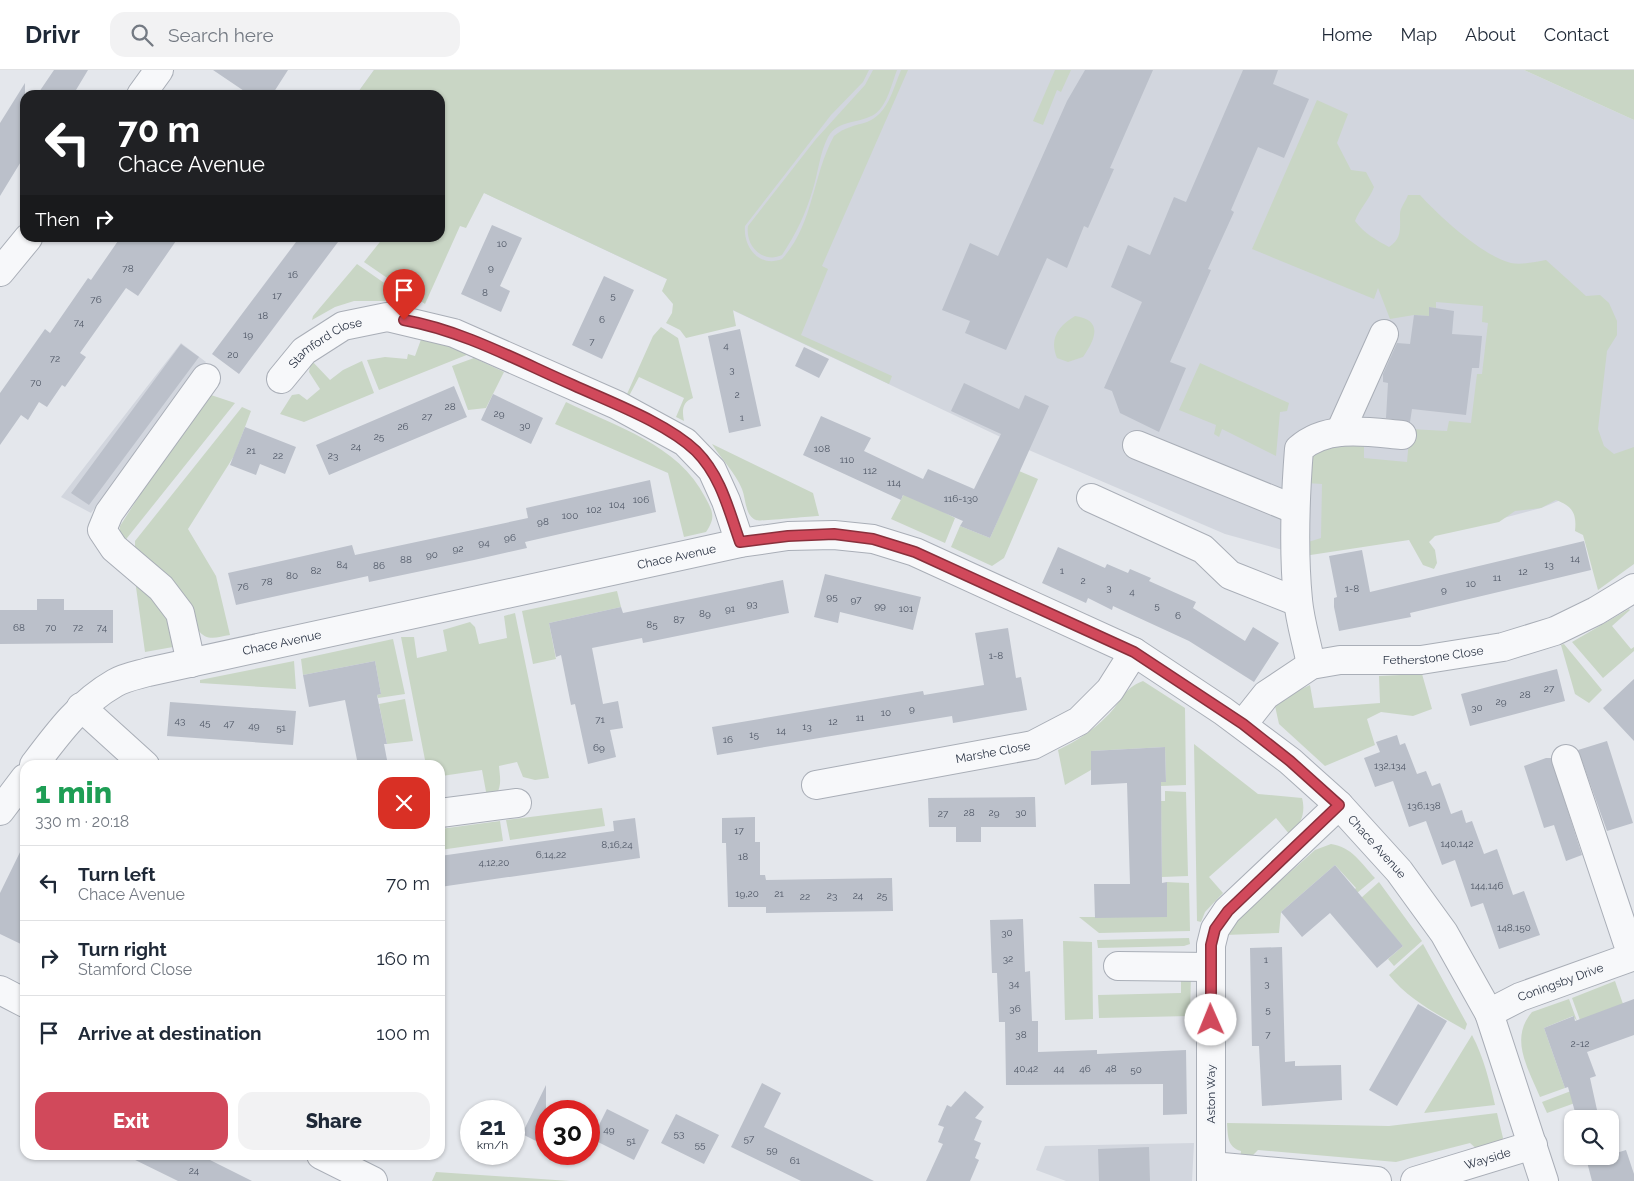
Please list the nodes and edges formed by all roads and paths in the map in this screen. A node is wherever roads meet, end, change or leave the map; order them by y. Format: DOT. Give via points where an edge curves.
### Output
graph roads {
  1 [pos="158,70"];
  2 [pos="144,90"];
  3 [pos="25,242"];
  4 [pos="0,272"];
  5 [pos="1384,334"];
  6 [pos="206,378"];
  7 [pos="281,380"];
  8 [pos="1340,432"];
  9 [pos="1402,435"];
  10 [pos="1138,445"];
  11 [pos="1091,498"];
  12 [pos="1294,510"];
  13 [pos="740,542"];
  14 [pos="1634,588"];
  15 [pos="1298,602"];
  16 [pos="1134,652"];
  17 [pos="191,663"];
  18 [pos="1311,665"];
  19 [pos="81,707"];
  20 [pos="1243,724"];
  21 [pos="1566,759"];
  22 [pos="38,760"];
  23 [pos="139,760"];
  24 [pos="20,785"];
  25 [pos="816,785"];
  26 [pos="517,803"];
  27 [pos="1339,805"];
  28 [pos="0,812"];
  29 [pos="445,812"];
  30 [pos="1633,956"];
  31 [pos="1118,966"];
  32 [pos="1210,966"];
  33 [pos="0,990"];
  34 [pos="20,1000"];
  35 [pos="1489,1013"];
  36 [pos="1533,1145"];
  37 [pos="331,1160"];
  38 [pos="1212,1174"];
  39 [pos="1363,1180"];
  40 [pos="373,1181"];
  41 [pos="1415,1181"];
  42 [pos="1544,1181"];
  1 -- 2 [label="street"];
  3 -- 4 [label="street"];
  5 -- 8 [label="street"];
  6 -- 17 [label="street" via="109,513 102,530 114,548 161,588 180,613"];
  7 -- 13 [label="street, Stamford Close" via="304,351 343,326 387,317 454,333 617,405 685,442 712,470"];
  8 -- 9 [label="street"];
  8 -- 12 [label="street" via="1309,440 1299,449"];
  10 -- 12 [label="street"];
  11 -- 15 [label="street" via="1203,549 1230,575"];
  12 -- 15 [label="street"];
  13 -- 16 [label="street, Chace Avenue" via="834,534 873,539 915,552"];
  13 -- 17 [label="street, Chace Avenue"];
  14 -- 18 [label="street, Fetherstone Close" via="1555,631 1503,647 1421,660 1340,660"];
  15 -- 18 [label="street"];
  16 -- 20 [label="street, Chace Avenue"];
  16 -- 25 [label="street, Marshe Close" via="1110,690 1080,721 1033,745"];
  17 -- 19 [label="street, Chace Avenue" via="116,682"];
  18 -- 20 [label="street, Fetherstone Close" via="1266,695"];
  19 -- 22 [label="street, Chace Avenue"];
  19 -- 23 [label="street"];
  20 -- 27 [label="street, Chace Avenue"];
  21 -- 30 [label="street"];
  24 -- 28 [label="street"];
  26 -- 29 [label="street"];
  27 -- 32 [label="street, Aston Way" via="1228,911 1215,929"];
  27 -- 35 [label="street, Chace Avenue" via="1400,870 1439,925"];
  30 -- 35 [label="street, Coningsby Drive" via="1520,997"];
  31 -- 32 [label="street"];
  32 -- 38 [label="street, Aston Way"];
  33 -- 34 [label="street"];
  35 -- 36 [label="street, Chace Avenue"];
  36 -- 41 [label="street, Wayside"];
  36 -- 42 [label="street, Chace Avenue"];
  37 -- 40 [label="street"];
  38 -- 39 [label="street"];
}
